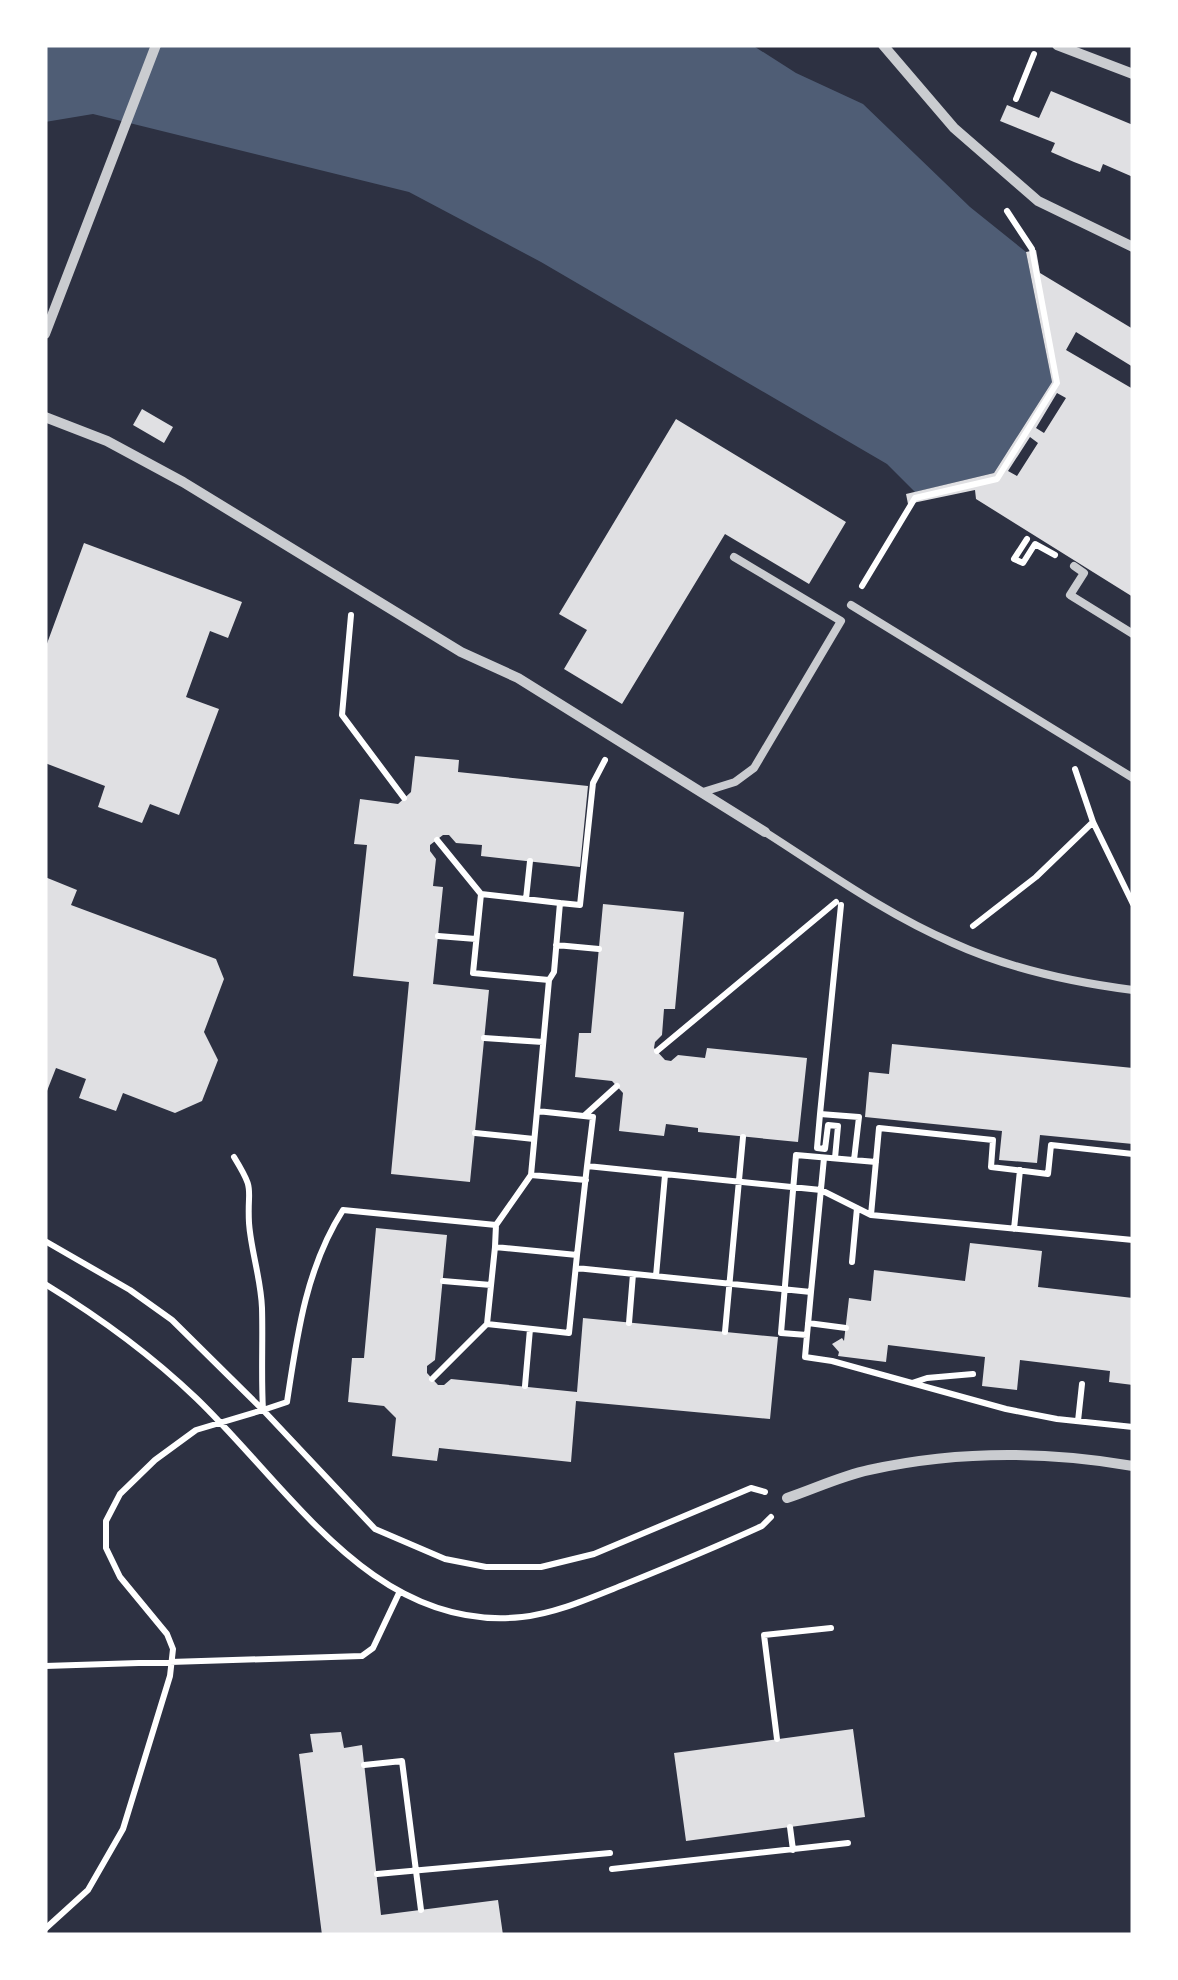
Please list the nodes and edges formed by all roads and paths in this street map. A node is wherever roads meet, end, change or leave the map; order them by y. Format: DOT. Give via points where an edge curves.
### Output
graph roads {
  1 [pos="156,45"];
  2 [pos="883,45"];
  3 [pos="1038,45"];
  4 [pos="1057,45"];
  5 [pos="1133,74"];
  6 [pos="1016,99"];
  7 [pos="995,164"];
  8 [pos="1133,248"];
  9 [pos="45,334"];
  10 [pos="45,417"];
  11 [pos="1027,539"];
  12 [pos="734,557"];
  13 [pos="1074,566"];
  14 [pos="360,590"];
  15 [pos="851,605"];
  16 [pos="1133,634"];
  17 [pos="1064,735"];
  18 [pos="616,739"];
  19 [pos="1133,778"];
  20 [pos="703,792"];
  21 [pos="404,798"];
  22 [pos="1093,822"];
  23 [pos="765,832"];
  24 [pos="438,840"];
  25 [pos="530,862"];
  26 [pos="481,894"];
  27 [pos="526,899"];
  28 [pos="560,902"];
  29 [pos="1133,904"];
  30 [pos="438,936"];
  31 [pos="476,939"];
  32 [pos="951,943"];
  33 [pos="556,945"];
  34 [pos="598,949"];
  35 [pos="548,980"];
  36 [pos="1133,990"];
  37 [pos="484,1038"];
  38 [pos="543,1042"];
  39 [pos="658,1051"];
  40 [pos="617,1086"];
  41 [pos="537,1111"];
  42 [pos="820,1114"];
  43 [pos="584,1116"];
  44 [pos="475,1132"];
  45 [pos="743,1137"];
  46 [pos="534,1139"];
  47 [pos="1133,1154"];
  48 [pos="234,1157"];
  49 [pos="824,1158"];
  50 [pos="834,1158"];
  51 [pos="854,1161"];
  52 [pos="876,1162"];
  53 [pos="587,1166"];
  54 [pos="1020,1170"];
  55 [pos="531,1174"];
  56 [pos="665,1175"];
  57 [pos="586,1180"];
  58 [pos="739,1182"];
  59 [pos="794,1188"];
  60 [pos="821,1190"];
  61 [pos="857,1208"];
  62 [pos="871,1215"];
  63 [pos="496,1225"];
  64 [pos="1014,1229"];
  65 [pos="1133,1240"];
  66 [pos="45,1241"];
  67 [pos="495,1247"];
  68 [pos="577,1255"];
  69 [pos="852,1262"];
  70 [pos="576,1268"];
  71 [pos="634,1274"];
  72 [pos="656,1276"];
  73 [pos="443,1282"];
  74 [pos="45,1284"];
  75 [pos="730,1284"];
  76 [pos="491,1285"];
  77 [pos="785,1289"];
  78 [pos="812,1292"];
  79 [pos="629,1323"];
  80 [pos="808,1323"];
  81 [pos="486,1324"];
  82 [pos="846,1328"];
  83 [pos="530,1329"];
  84 [pos="725,1332"];
  85 [pos="807,1335"];
  86 [pos="973,1374"];
  87 [pos="432,1379"];
  88 [pos="911,1384"];
  89 [pos="1082,1384"];
  90 [pos="524,1386"];
  91 [pos="263,1410"];
  92 [pos="1078,1421"];
  93 [pos="220,1423"];
  94 [pos="1133,1427"];
  95 [pos="1133,1466"];
  96 [pos="751,1488"];
  97 [pos="787,1498"];
  98 [pos="399,1593"];
  99 [pos="831,1628"];
  100 [pos="172,1660"];
  101 [pos="45,1666"];
  102 [pos="776,1739"];
  103 [pos="364,1765"];
  104 [pos="790,1827"];
  105 [pos="848,1843"];
  106 [pos="792,1850"];
  107 [pos="610,1854"];
  108 [pos="612,1869"];
  109 [pos="415,1870"];
  110 [pos="376,1874"];
  111 [pos="421,1910"];
  112 [pos="45,1929"];
  1 -- 9 [label="street"];
  2 -- 7 [label="street" via="954,128"];
  3 -- 6 [label="path"];
  4 -- 5 [label="street"];
  7 -- 8 [label="street" via="1038,201"];
  7 -- 15 [label="path" via="990,186 1032,248 1058,383 997,480 916,498"];
  10 -- 14 [label="street" via="183,482"];
  11 -- 13 [label="path" via="1014,559 1022,563 1035,544"];
  12 -- 20 [label="lane" via="841,621 754,768"];
  13 -- 16 [label="lane" via="1084,573 1070,595"];
  14 -- 18 [label="street"];
  14 -- 21 [label="path" via="352,606 342,714"];
  15 -- 17 [label="lane"];
  17 -- 19 [label="lane"];
  17 -- 22 [label="path"];
  18 -- 20 [label="street"];
  18 -- 28 [label="path" via="593,783 580,905"];
  20 -- 23 [label="street"];
  22 -- 29 [label="path"];
  22 -- 32 [label="path"];
  23 -- 32 [label="lane"];
  24 -- 26 [label="path"];
  25 -- 27 [label="path"];
  26 -- 27 [label="path"];
  26 -- 31 [label="path"];
  27 -- 28 [label="path"];
  28 -- 33 [label="path"];
  30 -- 31 [label="path"];
  31 -- 35 [label="path" via="473,973"];
  32 -- 36 [label="lane" via="1041,974"];
  33 -- 34 [label="path"];
  33 -- 35 [label="path"];
  35 -- 38 [label="path"];
  37 -- 38 [label="path"];
  38 -- 41 [label="path"];
  39 -- 42 [label="path" via="841,898"];
  40 -- 43 [label="path"];
  41 -- 43 [label="path"];
  41 -- 46 [label="path"];
  42 -- 50 [label="path" via="817,1148 825,1149 828,1125 838,1126"];
  42 -- 51 [label="path" via="859,1117"];
  43 -- 53 [label="path" via="592,1117"];
  44 -- 46 [label="path"];
  45 -- 58 [label="path"];
  46 -- 55 [label="path"];
  47 -- 54 [label="path" via="1051,1146 1048,1174"];
  48 -- 91 [label="path" via="252,1186"];
  49 -- 50 [label="path"];
  49 -- 59 [label="path" via="796,1155"];
  49 -- 60 [label="path"];
  50 -- 51 [label="path"];
  51 -- 52 [label="path"];
  52 -- 54 [label="path" via="879,1128 993,1140 990,1167"];
  52 -- 62 [label="path"];
  53 -- 56 [label="path"];
  53 -- 57 [label="path"];
  54 -- 64 [label="path"];
  55 -- 57 [label="path"];
  55 -- 63 [label="path"];
  56 -- 58 [label="path"];
  56 -- 72 [label="path"];
  57 -- 68 [label="path"];
  58 -- 59 [label="path"];
  58 -- 75 [label="path"];
  59 -- 60 [label="path"];
  59 -- 77 [label="path"];
  60 -- 61 [label="path"];
  60 -- 78 [label="path"];
  61 -- 62 [label="path"];
  61 -- 69 [label="path"];
  62 -- 64 [label="path"];
  63 -- 67 [label="path"];
  63 -- 91 [label="path" via="343,1210 304,1301 288,1402"];
  64 -- 65 [label="path"];
  66 -- 91 [label="path" via="172,1320"];
  67 -- 68 [label="path"];
  67 -- 76 [label="path"];
  68 -- 70 [label="path"];
  70 -- 71 [label="path"];
  70 -- 83 [label="path" via="569,1333"];
  71 -- 72 [label="path"];
  71 -- 79 [label="path"];
  72 -- 75 [label="path"];
  73 -- 76 [label="path"];
  74 -- 93 [label="path" via="141,1350"];
  75 -- 77 [label="path"];
  75 -- 84 [label="path"];
  76 -- 81 [label="path"];
  77 -- 78 [label="path"];
  77 -- 85 [label="path" via="781,1332"];
  78 -- 80 [label="path"];
  80 -- 82 [label="path"];
  80 -- 85 [label="path"];
  81 -- 83 [label="path"];
  81 -- 87 [label="path"];
  83 -- 90 [label="path"];
  85 -- 88 [label="path" via="805,1357"];
  86 -- 88 [label="path"];
  88 -- 92 [label="path"];
  89 -- 92 [label="path"];
  91 -- 93 [label="path"];
  91 -- 96 [label="path" via="375,1529 445,1559 486,1567 541,1568 594,1554"];
  92 -- 94 [label="path"];
  93 -- 98 [label="path" via="340,1550"];
  93 -- 100 [label="path" via="196,1430 154,1460 120,1494 106,1521 106,1548 120,1577 168,1634"];
  95 -- 97 [label="street" via="1014,1454 943,1459 866,1471"];
  97 -- 98 [label="path" via="762,1526 571,1606 525,1617 467,1618"];
  98 -- 100 [label="path" via="373,1648 362,1656"];
  99 -- 102 [label="path" via="764,1635"];
  100 -- 101 [label="path"];
  100 -- 112 [label="path" via="123,1829 88,1890"];
  103 -- 109 [label="path" via="402,1761"];
  104 -- 106 [label="path"];
  105 -- 106 [label="path"];
  106 -- 108 [label="path"];
  107 -- 109 [label="path"];
  109 -- 110 [label="path"];
  109 -- 111 [label="path"];
}
